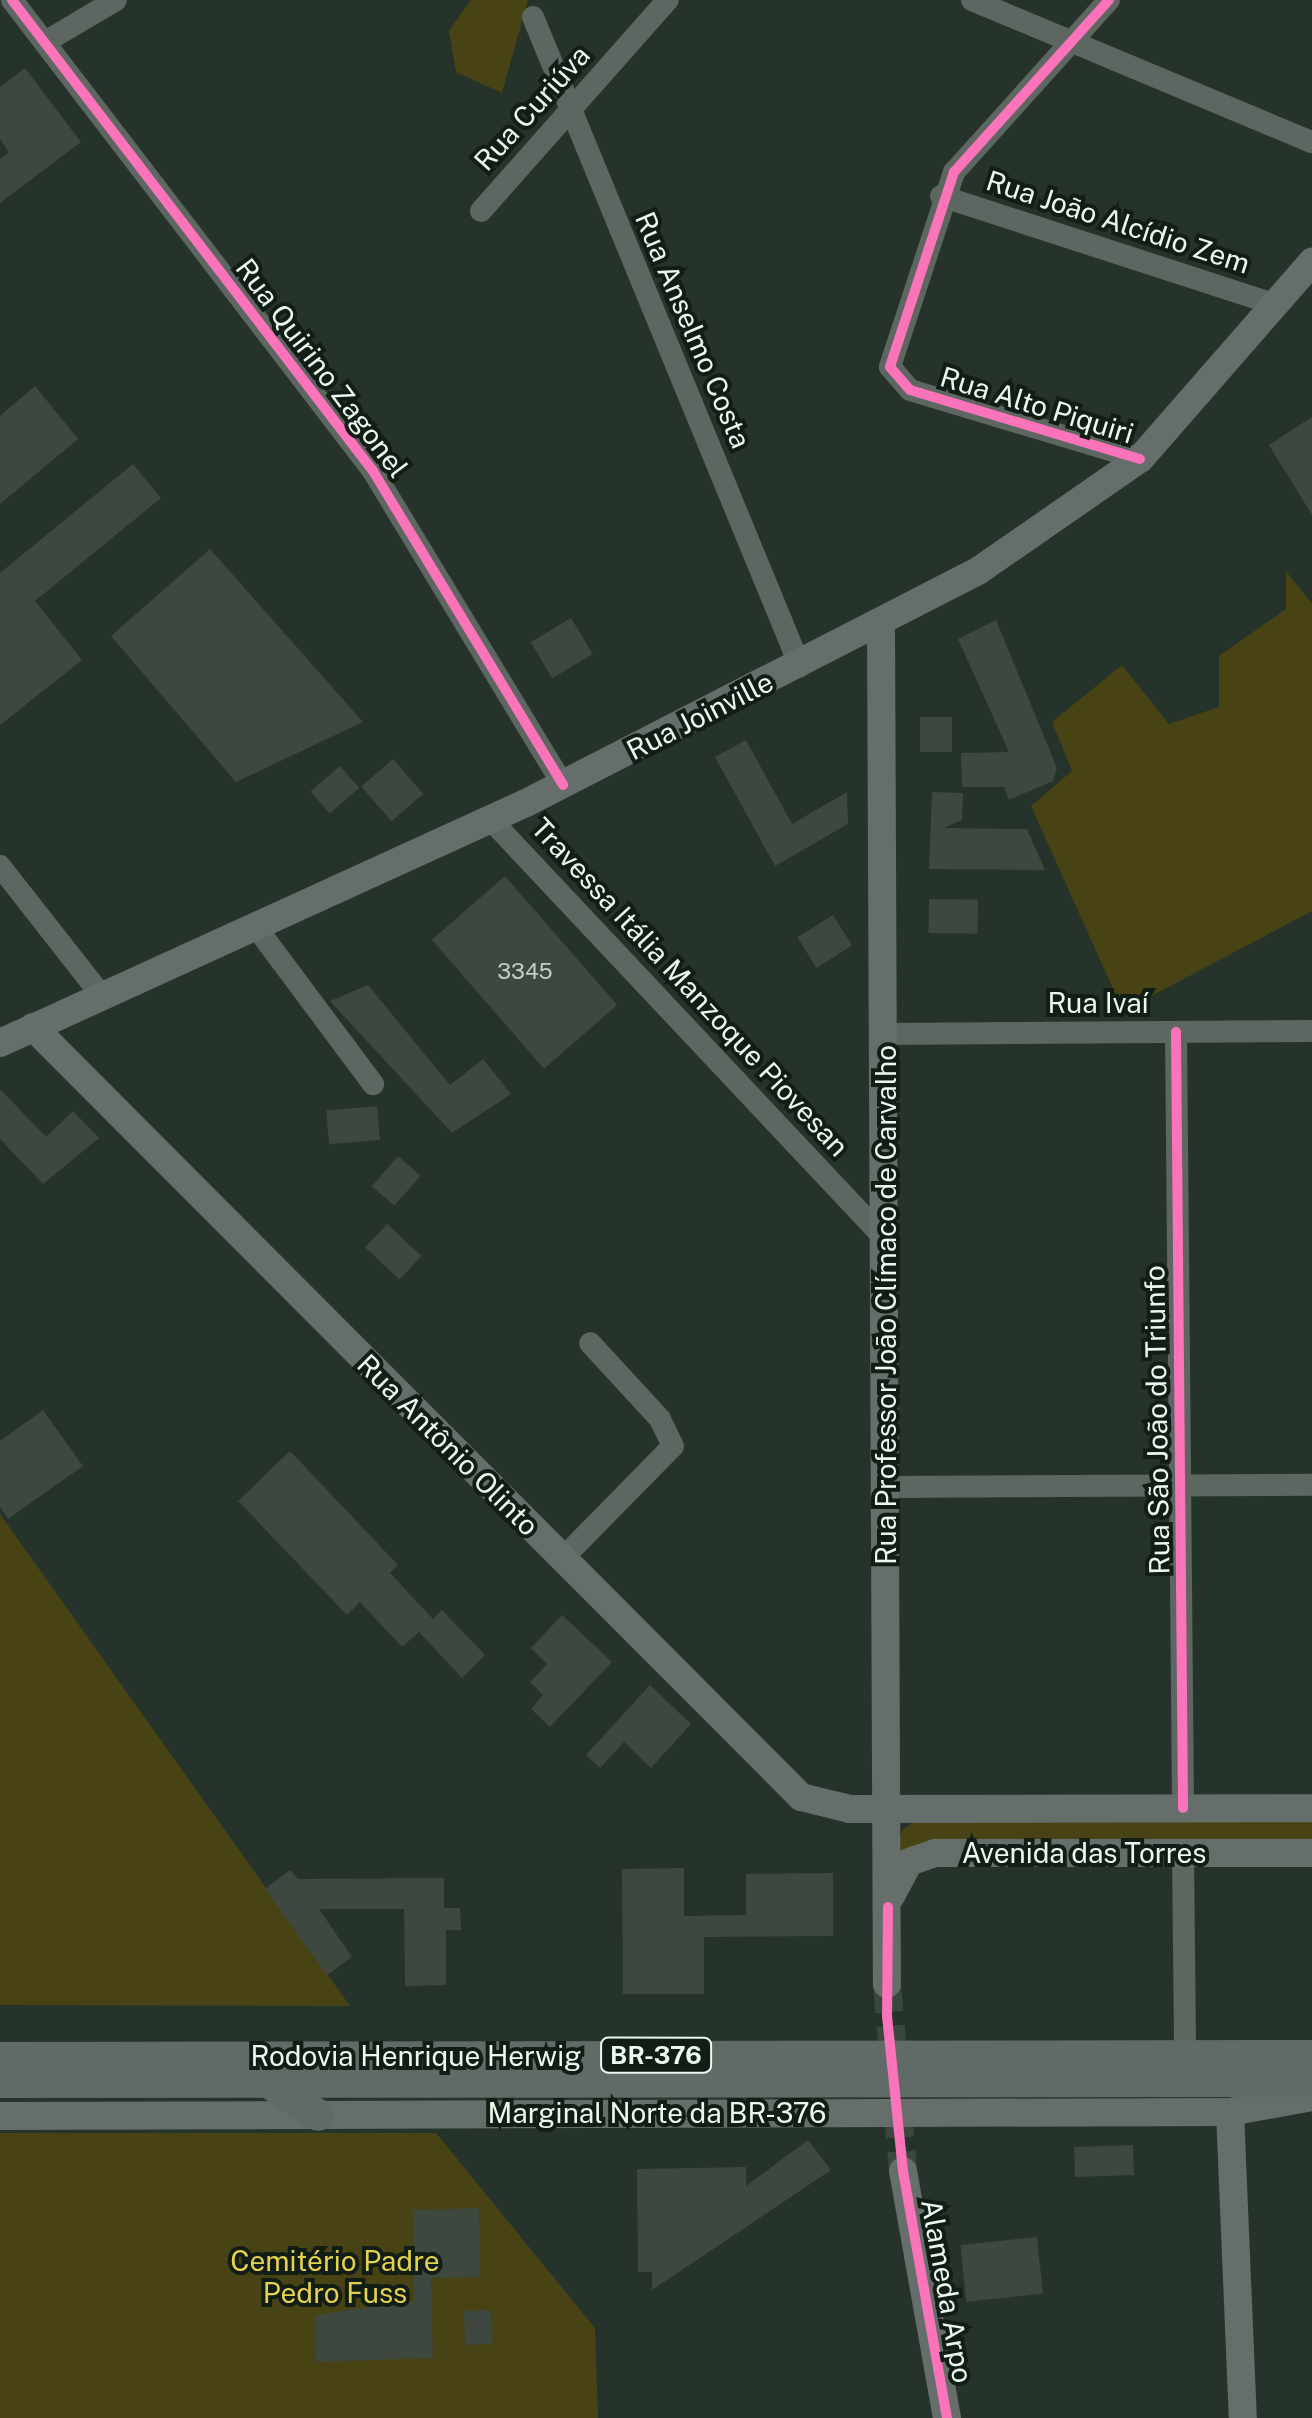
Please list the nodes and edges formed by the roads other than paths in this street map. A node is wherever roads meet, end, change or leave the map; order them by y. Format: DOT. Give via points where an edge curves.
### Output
graph roads {
  1 [pos="12,0"];
  2 [pos="116,0"];
  3 [pos="668,0"];
  4 [pos="972,0"];
  5 [pos="1109,0"];
  6 [pos="533,17"];
  7 [pos="1071,41"];
  8 [pos="44,42"];
  9 [pos="570,111"];
  10 [pos="1312,142"];
  11 [pos="941,196"];
  12 [pos="481,211"];
  13 [pos="1312,262"];
  14 [pos="1276,305"];
  15 [pos="1140,459"];
  16 [pos="880,626"];
  17 [pos="800,666"];
  18 [pos="562,785"];
  19 [pos="490,820"];
  20 [pos="0,866"];
  21 [pos="256,927"];
  22 [pos="102,996"];
  23 [pos="33,1027"];
  24 [pos="1312,1031"];
  25 [pos="1176,1032"];
  26 [pos="884,1034"];
  27 [pos="0,1043"];
  28 [pos="373,1084"];
  29 [pos="886,1240"];
  30 [pos="590,1343"];
  31 [pos="1180,1485"];
  32 [pos="1312,1485"];
  33 [pos="888,1486"];
  34 [pos="562,1559"];
  35 [pos="1183,1808"];
  36 [pos="1312,1808"];
  37 [pos="889,1810"];
  38 [pos="1312,1852"];
  39 [pos="1183,1853"];
  40 [pos="888,1907"];
  41 [pos="886,1984"];
  42 [pos="1185,2056"];
  43 [pos="1312,2056"];
  44 [pos="0,2058"];
  45 [pos="1312,2081"];
  46 [pos="0,2082"];
  47 [pos="267,2082"];
  48 [pos="1312,2097"];
  49 [pos="1230,2112"];
  50 [pos="318,2115"];
  51 [pos="0,2116"];
  52 [pos="904,2171"];
  53 [pos="947,2418"];
  54 [pos="1243,2418"];
  1 -- 8 [label="street, Rua Quirino Zagonel"];
  2 -- 8 [label="street"];
  3 -- 9 [label="street, Rua Curiúva"];
  4 -- 7 [label="street"];
  5 -- 7 [label="street, Rua Alto Piquiri"];
  6 -- 9 [label="street, Rua Anselmo Costa"];
  7 -- 10 [label="street"];
  7 -- 11 [label="street, Rua Alto Piquiri" via="962,160"];
  8 -- 18 [label="street, Rua Quirino Zagonel" via="372,470"];
  9 -- 12 [label="street, Rua Curiúva"];
  9 -- 17 [label="street, Rua Anselmo Costa"];
  11 -- 14 [label="street, Rua João Alcídio Zem"];
  11 -- 15 [label="street, Rua Alto Piquiri" via="893,376 910,390"];
  13 -- 14 [label="main road, Rua Joinville"];
  14 -- 15 [label="main road, Rua Joinville"];
  15 -- 16 [label="main road, Rua Joinville" via="1059,521"];
  16 -- 17 [label="main road, Rua Joinville"];
  16 -- 26 [label="main road, Rua Professor João Clímaco de Carvalho"];
  17 -- 18 [label="main road, Rua Joinville"];
  18 -- 19 [label="main road, Rua Joinville"];
  19 -- 21 [label="main road, Rua Joinville"];
  19 -- 29 [label="street, Travessa Itália Manzoque Piovesan"];
  20 -- 22 [label="street"];
  21 -- 22 [label="main road, Rua Joinville"];
  21 -- 28 [label="street"];
  22 -- 23 [label="main road, Rua Joinville"];
  23 -- 27 [label="main road, Rua Joinville"];
  23 -- 34 [label="main road, Rua Antônio Olinto"];
  24 -- 25 [label="street, Rua Ivaí"];
  25 -- 26 [label="street, Rua Ivaí"];
  25 -- 31 [label="street, Rua São João do Triunfo"];
  26 -- 29 [label="main road, Rua Professor João Clímaco de Carvalho"];
  29 -- 33 [label="main road, Rua Professor João Clímaco de Carvalho"];
  30 -- 34 [label="street" via="660,1419 673,1446"];
  31 -- 32 [label="street"];
  31 -- 33 [label="street"];
  31 -- 35 [label="street, Rua São João do Triunfo"];
  33 -- 37 [label="main road, Rua Professor João Clímaco de Carvalho"];
  34 -- 37 [label="main road, Rua Antônio Olinto" via="801,1797"];
  35 -- 36 [label="main road, Avenida das Torres"];
  35 -- 37 [label="main road, Avenida das Torres"];
  37 -- 40 [label="main road, Rua Professor João Clímaco de Carvalho"];
  38 -- 39 [label="main road, Avenida das Torres"];
  39 -- 40 [label="main road, Avenida das Torres" via="935,1853 909,1862"];
  39 -- 42 [label="street"];
  40 -- 41 [label="main road, Rua Professor João Clímaco de Carvalho"];
  42 -- 43 [label="highway, Rodovia Henrique Herwig / BR-376"];
  42 -- 44 [label="highway, Rodovia Henrique Herwig / BR-376"];
  45 -- 47 [label="highway, Rodovia Henrique Herwig / BR-376"];
  46 -- 47 [label="highway, Rodovia Henrique Herwig / BR-376"];
  47 -- 50 [label="highway"];
  48 -- 49 [label="main road, Marginal Norte da BR-376"];
  49 -- 50 [label="main road, Marginal Norte da BR-376"];
  49 -- 54 [label="main road"];
  50 -- 51 [label="main road, Marginal Norte da BR-376"];
  52 -- 53 [label="main road, Alameda Arpo"];
}
